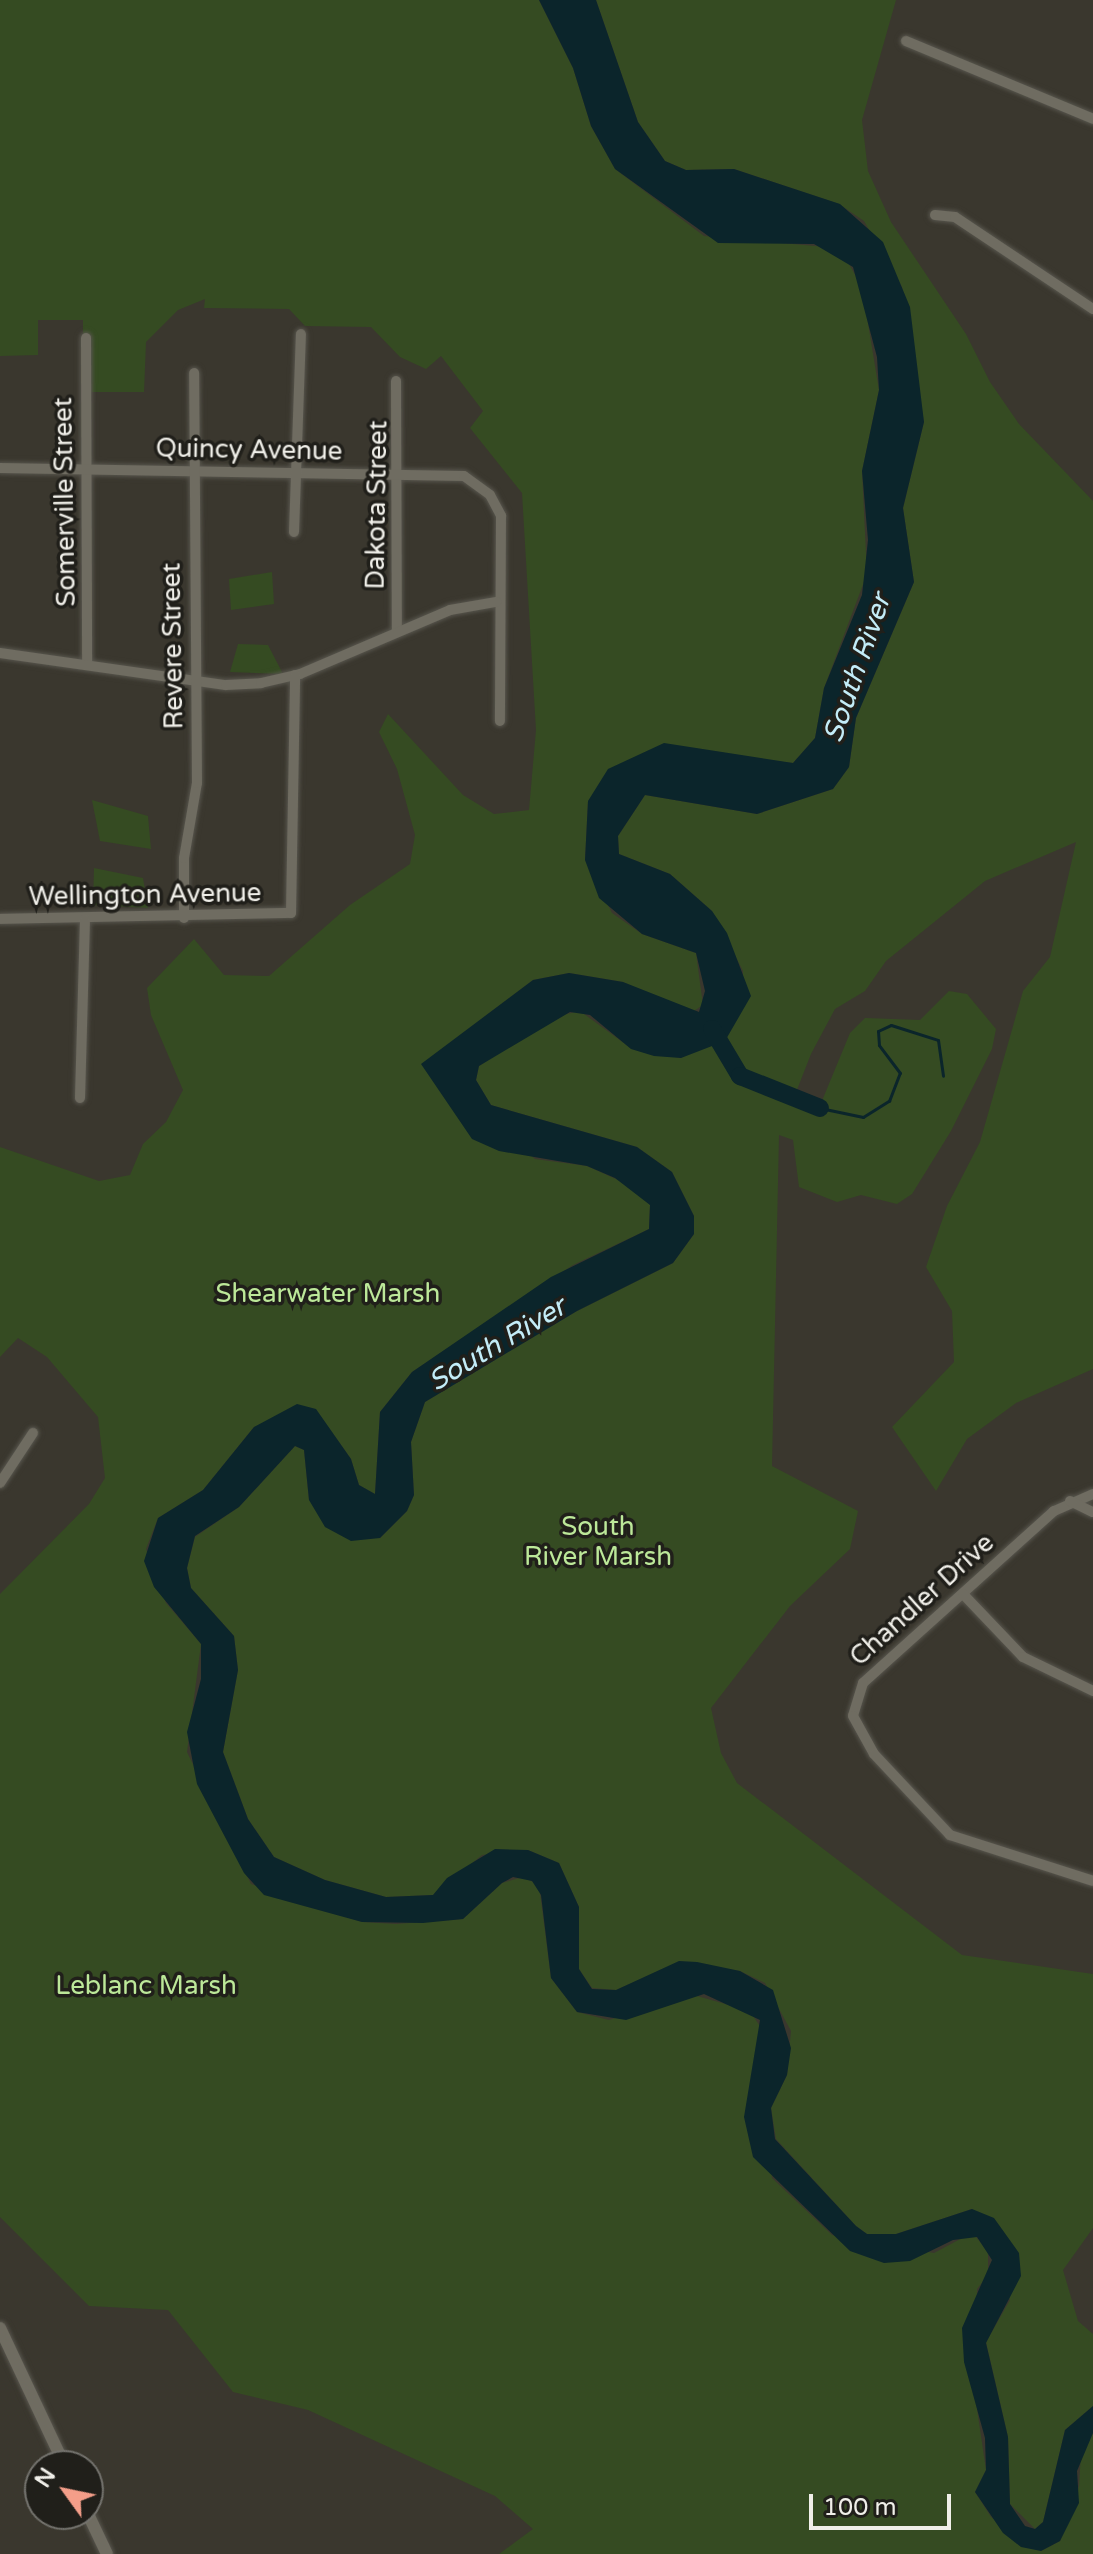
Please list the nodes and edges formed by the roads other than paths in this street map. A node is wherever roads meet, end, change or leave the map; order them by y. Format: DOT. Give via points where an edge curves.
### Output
graph roads {
  1 [pos="906,41"];
  2 [pos="1093,119"];
  3 [pos="935,215"];
  4 [pos="1093,309"];
  5 [pos="301,334"];
  6 [pos="86,338"];
  7 [pos="194,373"];
  8 [pos="396,381"];
  9 [pos="0,468"];
  10 [pos="85,468"];
  11 [pos="195,471"];
  12 [pos="296,473"];
  13 [pos="400,474"];
  14 [pos="294,532"];
  15 [pos="496,602"];
  16 [pos="397,630"];
  17 [pos="0,653"];
  18 [pos="87,665"];
  19 [pos="295,675"];
  20 [pos="195,681"];
  21 [pos="500,721"];
  22 [pos="184,918"];
  23 [pos="0,919"];
  24 [pos="85,920"];
  25 [pos="80,1098"];
  26 [pos="33,1433"];
  27 [pos="0,1483"];
  28 [pos="1093,1494"];
  29 [pos="1070,1501"];
  30 [pos="1093,1512"];
  31 [pos="963,1594"];
  32 [pos="1093,1691"];
  33 [pos="1093,1881"];
  34 [pos="0,2328"];
  35 [pos="57,2450"];
  36 [pos="96,2530"];
  37 [pos="107,2554"];
  1 -- 2 [label="street"];
  3 -- 4 [label="street" via="955,217"];
  5 -- 12 [label="street"];
  6 -- 10 [label="street, Somerville Street"];
  7 -- 11 [label="street, Revere Street"];
  8 -- 13 [label="street, Dakota Street"];
  9 -- 10 [label="street, Quincy Avenue"];
  10 -- 11 [label="street, Quincy Avenue"];
  10 -- 18 [label="street, Somerville Street"];
  11 -- 12 [label="street, Quincy Avenue"];
  11 -- 20 [label="street, Revere Street"];
  12 -- 13 [label="street, Quincy Avenue"];
  12 -- 14 [label="street"];
  13 -- 15 [label="street, Quincy Avenue" via="464,476 491,495 502,525"];
  13 -- 16 [label="street, Dakota Street"];
  15 -- 16 [label="street" via="450,610"];
  15 -- 21 [label="street" via="503,630"];
  16 -- 19 [label="street"];
  17 -- 18 [label="street"];
  18 -- 20 [label="street"];
  19 -- 20 [label="street" via="241,685"];
  19 -- 22 [label="street, Wellington Avenue" via="291,913"];
  20 -- 22 [label="street, Revere Street" via="197,783 184,858"];
  22 -- 24 [label="street, Wellington Avenue"];
  23 -- 24 [label="street, Wellington Avenue"];
  24 -- 25 [label="street"];
  26 -- 27 [label="street"];
  28 -- 29 [label="street, Chandler Drive"];
  29 -- 30 [label="street"];
  29 -- 31 [label="street, Chandler Drive"];
  31 -- 32 [label="street" via="1023,1657"];
  31 -- 33 [label="street, Chandler Drive" via="858,1689 857,1729 950,1835"];
  34 -- 35 [label="street"];
  36 -- 37 [label="street"];
}
